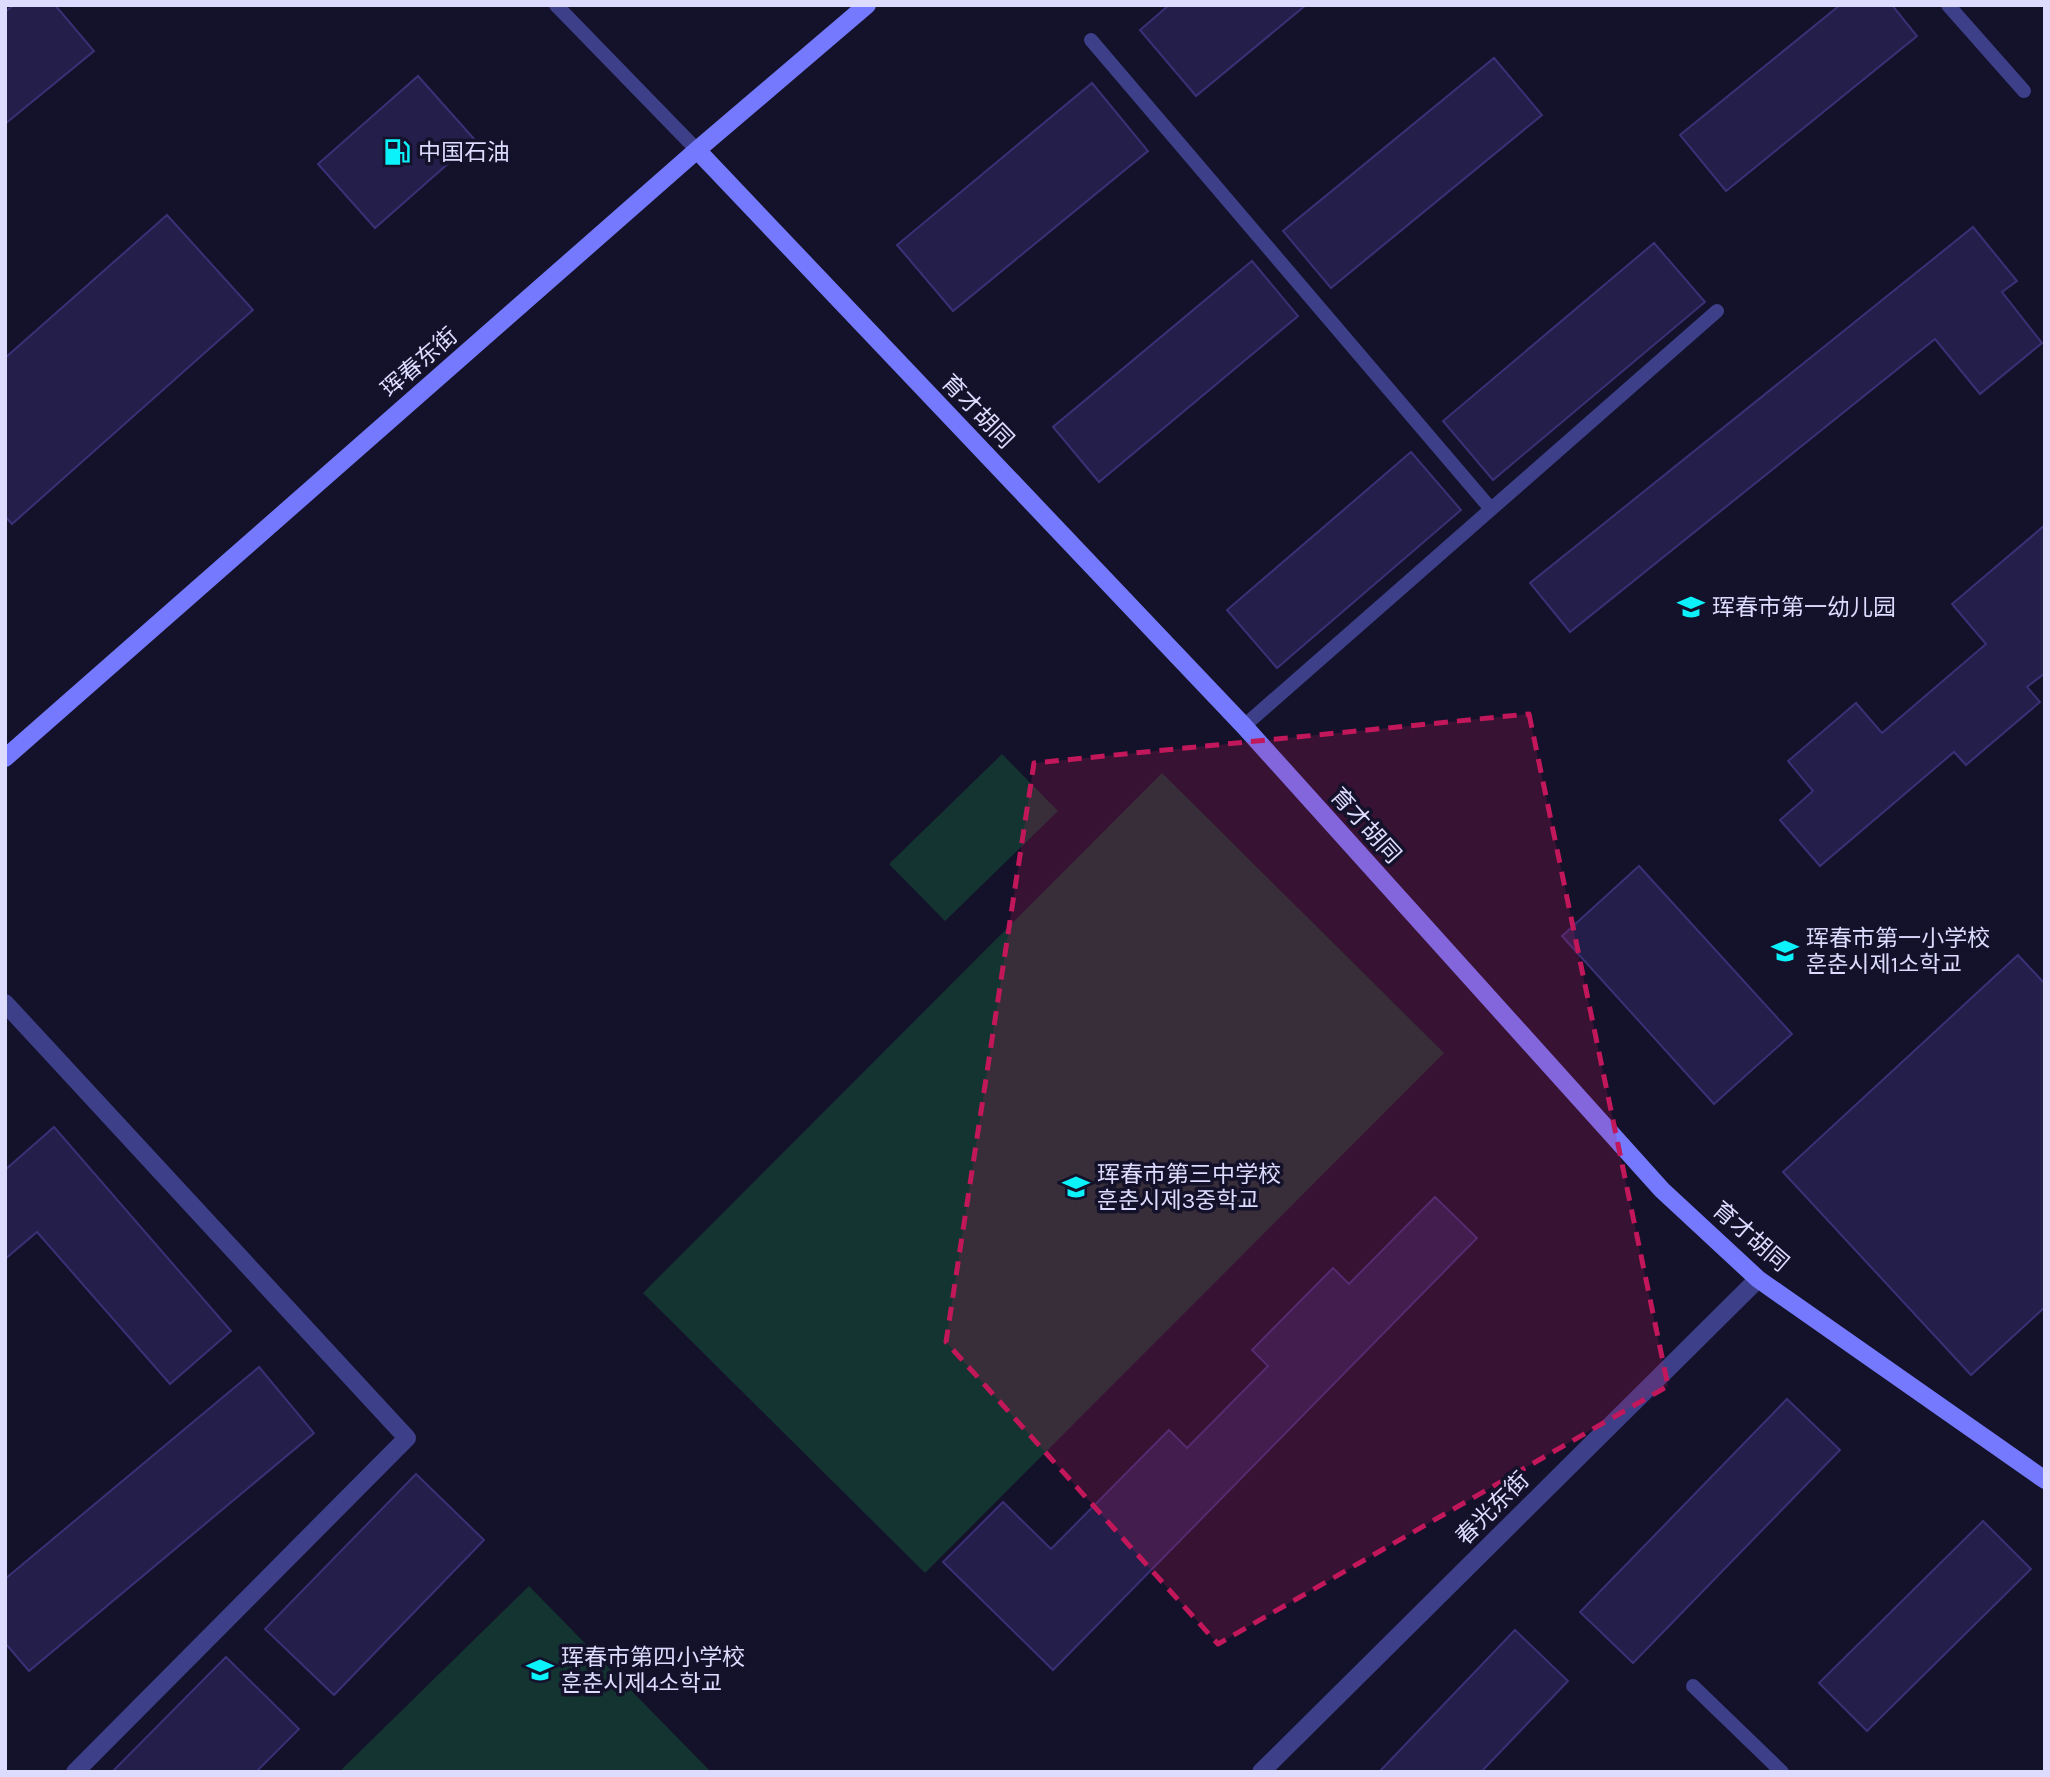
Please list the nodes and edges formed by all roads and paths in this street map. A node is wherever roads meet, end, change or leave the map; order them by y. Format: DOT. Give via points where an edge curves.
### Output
graph roads {
  1 [pos="556,5"];
  2 [pos="867,5"];
  3 [pos="1948,5"];
  4 [pos="1091,40"];
  5 [pos="2024,91"];
  6 [pos="697,150"];
  7 [pos="1717,311"];
  8 [pos="1491,509"];
  9 [pos="1244,726"];
  10 [pos="5,758"];
  11 [pos="5,1003"];
  12 [pos="1758,1279"];
  13 [pos="2045,1480"];
  14 [pos="1693,1686"];
  15 [pos="75,1772"];
  16 [pos="1261,1772"];
  17 [pos="1782,1772"];
  1 -- 6 [label="lane"];
  2 -- 6 [label="street, 珲春东街"];
  3 -- 5 [label="lane"];
  4 -- 8 [label="lane"];
  6 -- 9 [label="street, 育才胡同"];
  6 -- 10 [label="street, 珲春东街"];
  7 -- 8 [label="lane"];
  8 -- 9 [label="lane"];
  9 -- 12 [label="street, 育才胡同" via="1662,1190"];
  11 -- 15 [label="street" via="407,1438"];
  12 -- 13 [label="street, 育才胡同"];
  12 -- 16 [label="street, 春光东街"];
  14 -- 17 [label="lane"];
}
